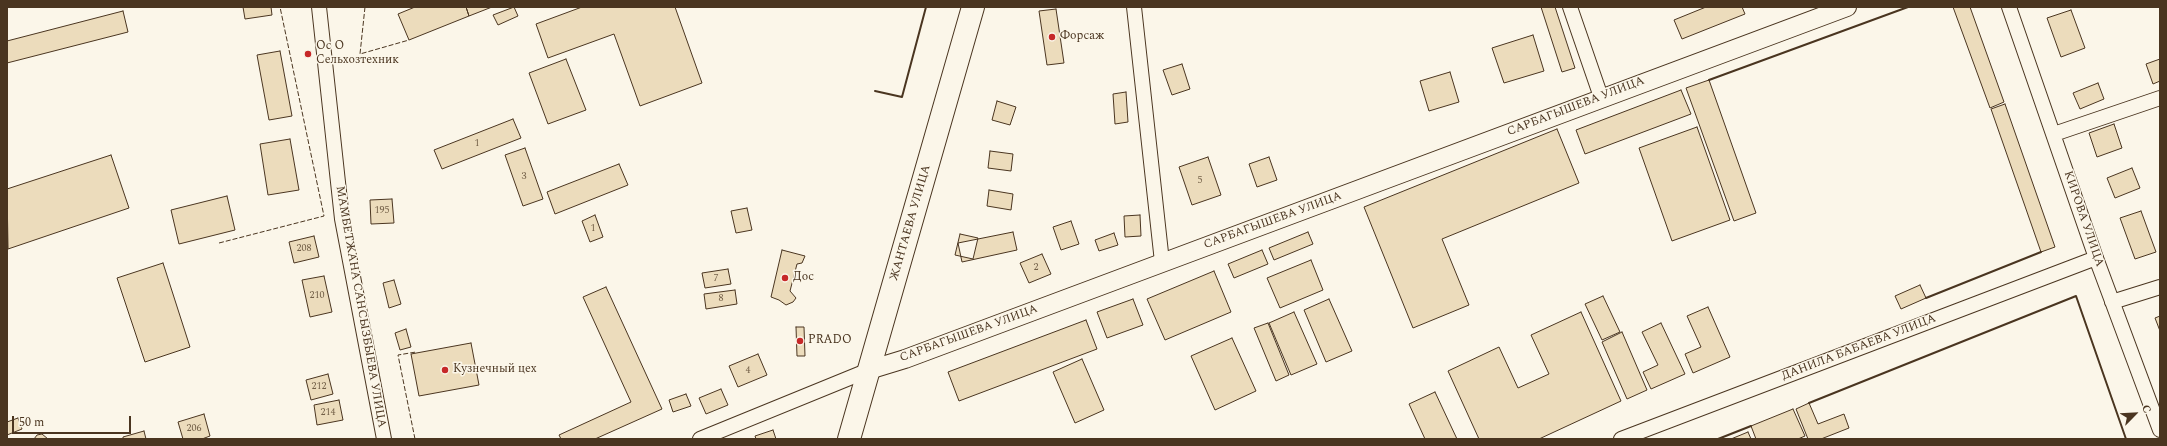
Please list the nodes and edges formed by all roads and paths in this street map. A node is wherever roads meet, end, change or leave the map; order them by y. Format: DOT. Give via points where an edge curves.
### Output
graph roads {
  1 [pos="319,7"];
  2 [pos="973,7"];
  3 [pos="1134,7"];
  4 [pos="1570,7"];
  5 [pos="1846,7"];
  6 [pos="2009,7"];
  7 [pos="1601,97"];
  8 [pos="2160,98"];
  9 [pos="2054,134"];
  10 [pos="2096,258"];
  11 [pos="1162,262"];
  12 [pos="2160,286"];
  13 [pos="2112,302"];
  14 [pos="869,370"];
  15 [pos="2160,430"];
  16 [pos="384,439"];
  17 [pos="700,439"];
  18 [pos="849,439"];
  19 [pos="1621,439"];
  1 -- 16 [label="street, МАМБЕТЖАНА САНСЫЗБЫЕВА УЛИЦА" via="342,219"];
  2 -- 14 [label="main road, ЖАНТАЕВА УЛИЦА"];
  3 -- 11 [label="street"];
  4 -- 7 [label="street"];
  5 -- 7 [label="street, САРБАГЫШЕВА УЛИЦА"];
  6 -- 9 [label="street, КИРОВА УЛИЦА"];
  7 -- 11 [label="street, САРБАГЫШЕВА УЛИЦА"];
  8 -- 9 [label="street"];
  9 -- 10 [label="street, КИРОВА УЛИЦА"];
  10 -- 13 [label="street, КИРОВА УЛИЦА"];
  10 -- 19 [label="street, ДАНИЛА БАБАЕВА УЛИЦА"];
  11 -- 14 [label="street, САРБАГЫШЕВА УЛИЦА"];
  12 -- 13 [label="street"];
  13 -- 15 [label="street, КИРОВА УЛИЦА"];
  14 -- 17 [label="street, САРБАГЫШЕВА УЛИЦА"];
  14 -- 18 [label="main road, ЖАНТАЕВА УЛИЦА"];
}
